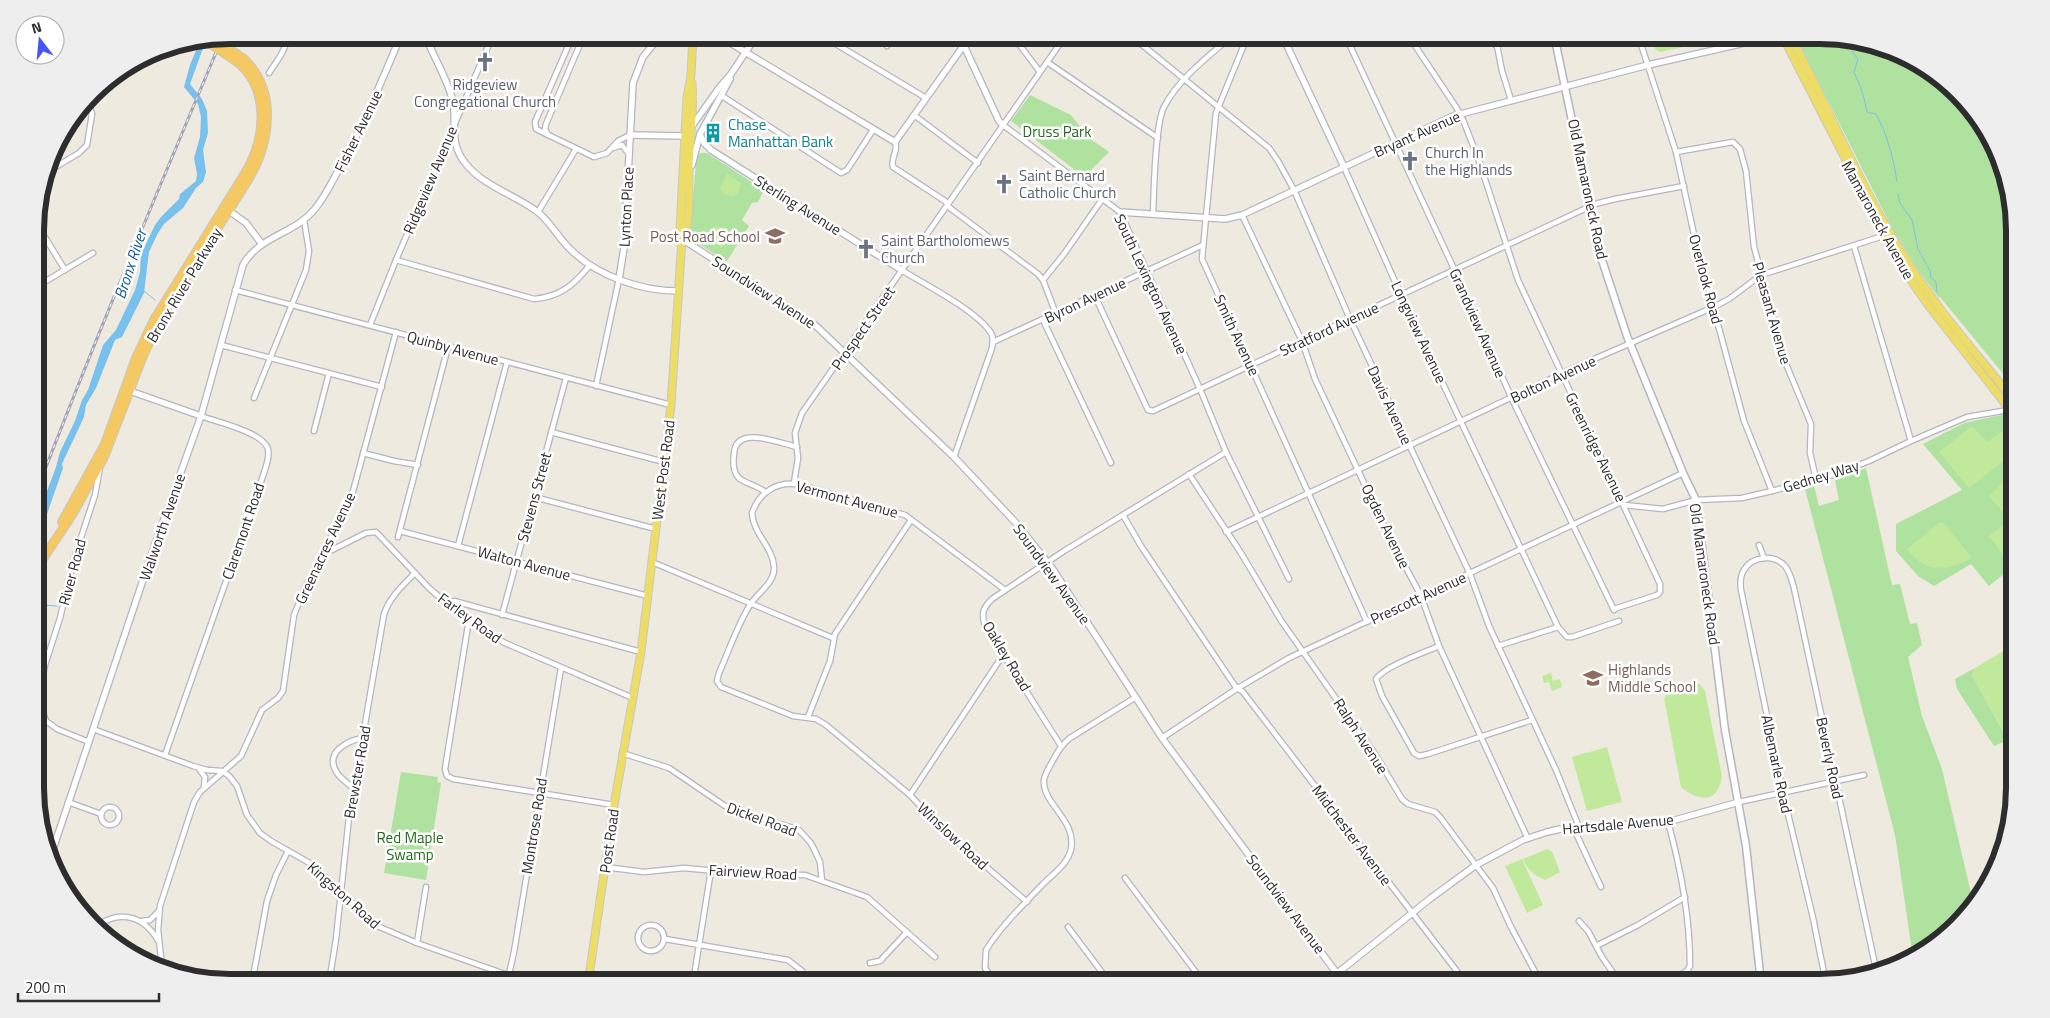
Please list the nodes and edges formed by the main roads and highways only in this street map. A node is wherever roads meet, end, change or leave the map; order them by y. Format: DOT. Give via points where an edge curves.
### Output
graph roads {
  1 [pos="213,44"];
  2 [pos="220,44"];
  3 [pos="693,44"];
  4 [pos="1556,44"];
  5 [pos="1787,44"];
  6 [pos="1795,44"];
  7 [pos="242,61"];
  8 [pos="691,75"];
  9 [pos="682,239"];
  10 [pos="127,390"];
  11 [pos="2006,391"];
  12 [pos="2006,403"];
  13 [pos="44,554"];
  14 [pos="44,556"];
  15 [pos="632,699"];
  16 [pos="589,974"];
  17 [pos="1760,974"];
  1 -- 7 [label="highway, Bronx River Parkway, bridge"];
  2 -- 7 [label="highway, Bronx River Parkway, bridge"];
  3 -- 8 [label="main road, West Post Road"];
  4 -- 17 [label="main road, Old Mamaroneck Road" via="1600,254 1631,344 1696,500"];
  5 -- 12 [label="main road, Mamaroneck Avenue" via="1898,262"];
  6 -- 11 [label="main road, Mamaroneck Avenue" via="1866,189 1910,265 1942,312"];
  7 -- 10 [label="highway, Bronx River Parkway" via="260,100 261,125 256,152 247,172 158,312"];
  7 -- 10 [label="highway, Bronx River Parkway" via="255,72 262,88 266,108 262,150 256,166 163,315"];
  8 -- 9 [label="main road, West Post Road" via="686,97"];
  8 -- 9 [label="main road, West Post Road" via="693,95 685,233"];
  9 -- 15 [label="main road, West Post Road" via="671,405 641,652"];
  10 -- 13 [label="highway, Bronx River Parkway" via="97,459"];
  10 -- 14 [label="highway, Bronx River Parkway" via="112,442 72,515"];
  15 -- 16 [label="main road, Post Road"];
}
